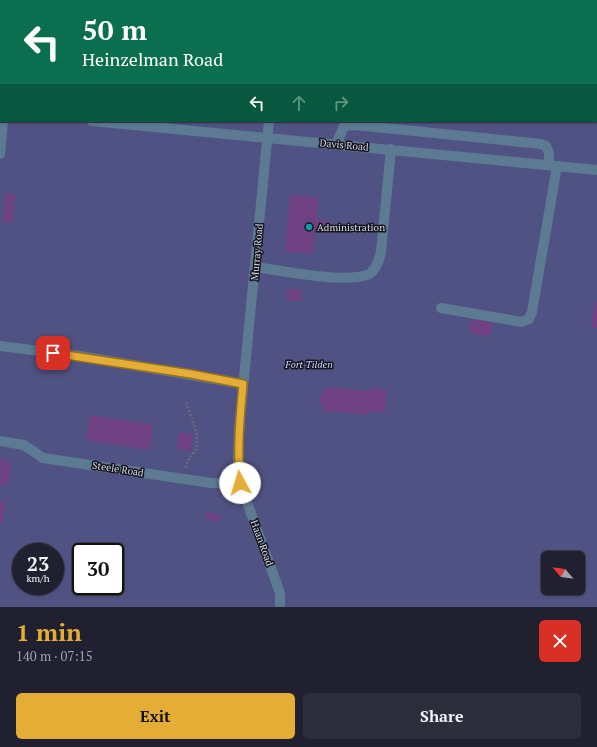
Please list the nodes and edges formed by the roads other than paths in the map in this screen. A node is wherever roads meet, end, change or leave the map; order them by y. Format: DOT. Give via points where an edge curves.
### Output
graph roads {
  1 [pos="3,122"];
  2 [pos="102,122"];
  3 [pos="269,122"];
  4 [pos="268,138"];
  5 [pos="336,145"];
  6 [pos="391,150"];
  7 [pos="0,154"];
  8 [pos="553,165"];
  9 [pos="597,170"];
  10 [pos="256,267"];
  11 [pos="441,308"];
  12 [pos="0,346"];
  13 [pos="243,384"];
  14 [pos="0,441"];
  15 [pos="240,483"];
  16 [pos="280,607"];
  1 -- 7 [label="street"];
  2 -- 4 [label="street, Davis Road"];
  3 -- 4 [label="street, Murray Road"];
  4 -- 5 [label="street, Davis Road"];
  4 -- 10 [label="street, Murray Road"];
  5 -- 6 [label="street, Davis Road"];
  5 -- 8 [label="street" via="344,126 355,125 541,144 546,146"];
  6 -- 8 [label="street, Davis Road"];
  6 -- 10 [label="street" via="381,252 377,266 368,275 344,278"];
  8 -- 9 [label="street, Davis Road"];
  8 -- 11 [label="street" via="529,319 522,322"];
  10 -- 13 [label="street, Murray Road"];
  12 -- 13 [label="street" via="80,356"];
  13 -- 15 [label="street, Haan Road" via="238,459"];
  14 -- 15 [label="street, Steele Road" via="24,445 43,458 210,483"];
  15 -- 16 [label="street, Haan Road" via="280,593"];
}
